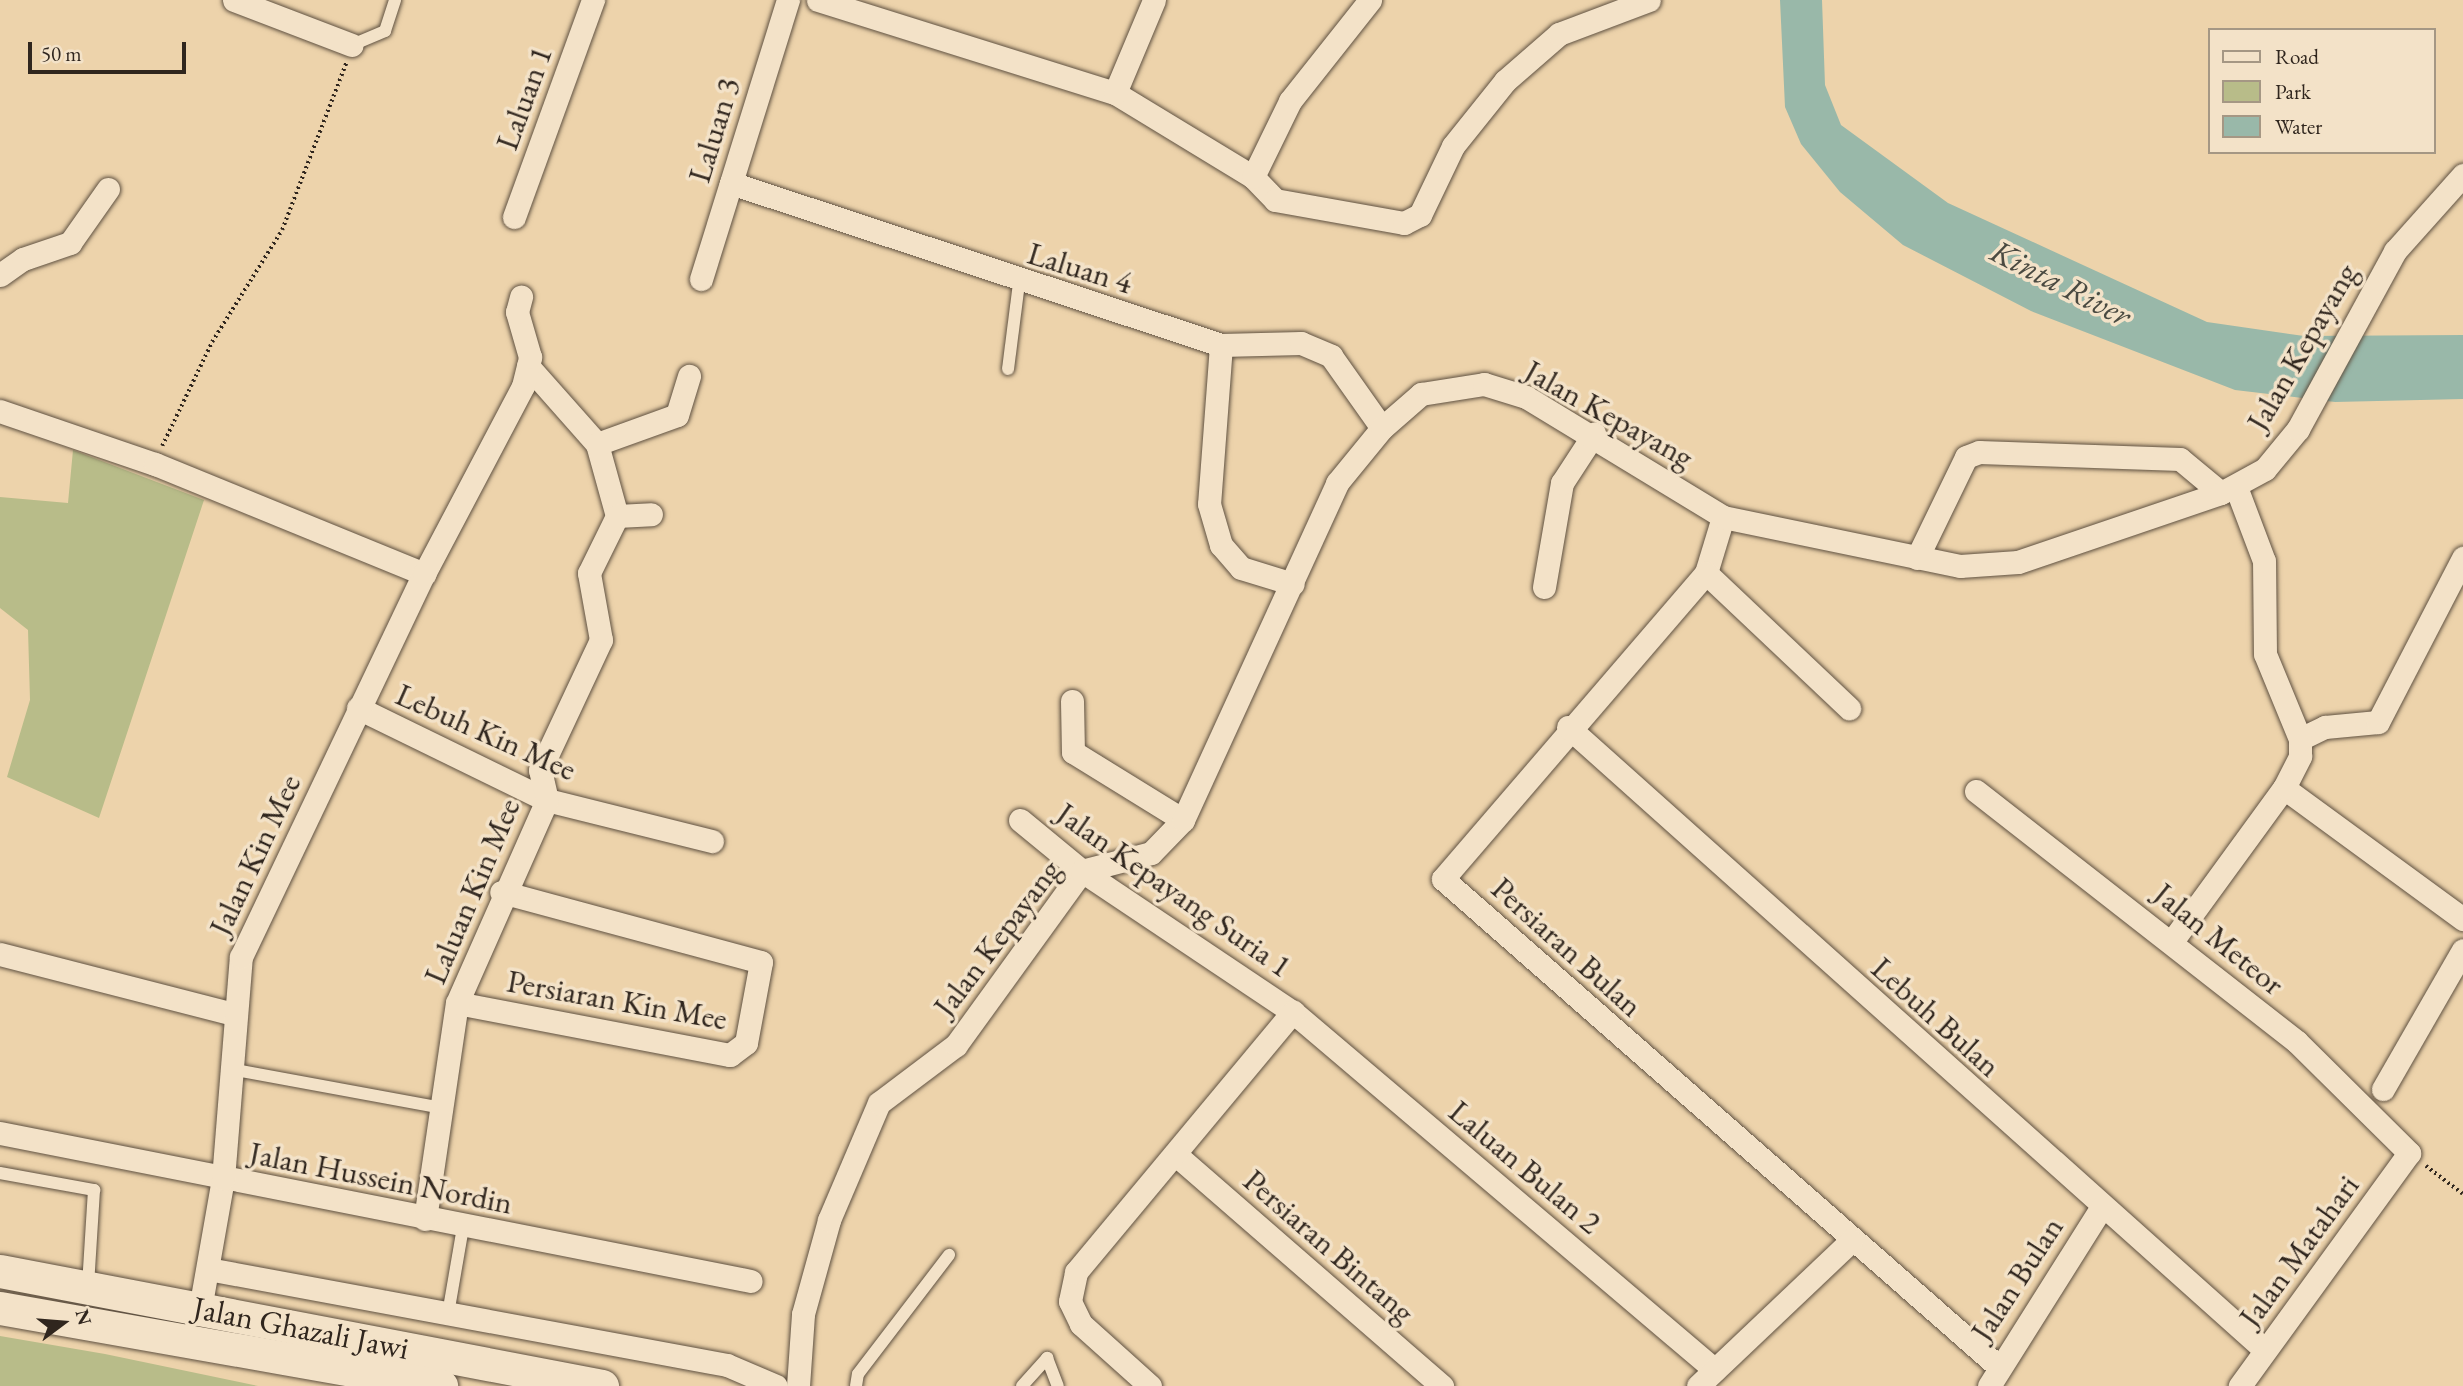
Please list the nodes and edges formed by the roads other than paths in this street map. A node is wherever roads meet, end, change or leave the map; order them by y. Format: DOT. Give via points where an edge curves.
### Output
graph roads {
  1 [pos="234,0"];
  2 [pos="395,0"];
  3 [pos="593,0"];
  4 [pos="788,0"];
  5 [pos="818,0"];
  6 [pos="1154,0"];
  7 [pos="1370,0"];
  8 [pos="1649,0"];
  9 [pos="352,45"];
  10 [pos="1115,93"];
  11 [pos="2463,175"];
  12 [pos="1253,177"];
  13 [pos="731,183"];
  14 [pos="108,189"];
  15 [pos="514,217"];
  16 [pos="0,275"];
  17 [pos="701,279"];
  18 [pos="1019,283"];
  19 [pos="521,297"];
  20 [pos="1221,345"];
  21 [pos="528,366"];
  22 [pos="1008,369"];
  23 [pos="689,376"];
  24 [pos="0,411"];
  25 [pos="1382,428"];
  26 [pos="1594,434"];
  27 [pos="597,444"];
  28 [pos="2229,490"];
  29 [pos="651,514"];
  30 [pos="617,516"];
  31 [pos="1723,517"];
  32 [pos="1917,558"];
  33 [pos="2463,558"];
  34 [pos="1706,573"];
  35 [pos="424,574"];
  36 [pos="1293,584"];
  37 [pos="1544,587"];
  38 [pos="1072,701"];
  39 [pos="358,708"];
  40 [pos="1849,708"];
  41 [pos="1568,727"];
  42 [pos="2300,740"];
  43 [pos="2284,788"];
  44 [pos="1976,790"];
  45 [pos="547,800"];
  46 [pos="1020,820"];
  47 [pos="1183,820"];
  48 [pos="712,841"];
  49 [pos="1082,871"];
  50 [pos="501,892"];
  51 [pos="2463,919"];
  52 [pos="2172,940"];
  53 [pos="2463,950"];
  54 [pos="0,954"];
  55 [pos="457,1003"];
  56 [pos="1293,1012"];
  57 [pos="234,1014"];
  58 [pos="230,1069"];
  59 [pos="2383,1088"];
  60 [pos="442,1108"];
  61 [pos="0,1133"];
  62 [pos="2409,1153"];
  63 [pos="1175,1154"];
  64 [pos="0,1173"];
  65 [pos="223,1178"];
  66 [pos="2101,1208"];
  67 [pos="425,1219"];
  68 [pos="463,1227"];
  69 [pos="1851,1241"];
  70 [pos="949,1255"];
  71 [pos="208,1269"];
  72 [pos="0,1271"];
  73 [pos="751,1281"];
  74 [pos="88,1287"];
  75 [pos="0,1308"];
  76 [pos="200,1309"];
  77 [pos="448,1314"];
  78 [pos="98,1326"];
  79 [pos="2265,1350"];
  80 [pos="276,1356"];
  81 [pos="1716,1370"];
  82 [pos="1994,1376"];
  83 [pos="441,1386"];
  84 [pos="603,1386"];
  85 [pos="776,1386"];
  86 [pos="798,1386"];
  87 [pos="856,1386"];
  88 [pos="1023,1386"];
  89 [pos="1058,1386"];
  90 [pos="1150,1386"];
  91 [pos="1442,1386"];
  92 [pos="1698,1386"];
  93 [pos="2240,1386"];
  1 -- 9 [label="street"];
  2 -- 9 [label="lane" via="385,31"];
  3 -- 15 [label="street, Laluan 1"];
  4 -- 13 [label="street, Laluan 3"];
  5 -- 10 [label="street"];
  6 -- 10 [label="street"];
  7 -- 12 [label="street" via="1290,101"];
  8 -- 12 [label="street" via="1559,34 1505,81 1453,146 1420,215 1404,223 1275,200"];
  10 -- 12 [label="street"];
  11 -- 28 [label="street, Jalan Kepayang" via="2373,285 2298,429 2265,469"];
  13 -- 17 [label="street, Laluan 3"];
  13 -- 18 [label="street, Laluan 4"];
  14 -- 16 [label="street" via="70,243 23,259"];
  18 -- 20 [label="street, Laluan 4"];
  18 -- 22 [label="lane"];
  19 -- 21 [label="street"];
  20 -- 25 [label="street, Laluan 4" via="1301,344 1331,356"];
  20 -- 36 [label="street" via="1209,504 1221,545 1241,568"];
  21 -- 27 [label="street"];
  21 -- 35 [label="street, Jalan Kin Mee"];
  23 -- 27 [label="street" via="677,415"];
  24 -- 35 [label="street" via="155,464"];
  25 -- 26 [label="street, Jalan Kepayang" via="1422,394 1485,384 1526,397"];
  25 -- 36 [label="street, Jalan Kepayang" via="1337,483"];
  26 -- 31 [label="street, Jalan Kepayang"];
  26 -- 37 [label="street" via="1562,483"];
  27 -- 30 [label="street"];
  28 -- 32 [label="street, Jalan Kepayang" via="2018,562 1960,566"];
  28 -- 32 [label="street" via="2179,459 1979,452 1966,457"];
  28 -- 42 [label="street" via="2264,561 2265,654"];
  29 -- 30 [label="street"];
  30 -- 45 [label="street, Laluan Kin Mee" via="589,573 601,640 540,770"];
  31 -- 32 [label="street, Jalan Kepayang"];
  31 -- 34 [label="street, Persiaran Bulan"];
  33 -- 42 [label="street" via="2378,722 2325,727"];
  34 -- 40 [label="street"];
  34 -- 41 [label="street, Persiaran Bulan"];
  35 -- 39 [label="street, Jalan Kin Mee"];
  36 -- 47 [label="street, Jalan Kepayang"];
  38 -- 47 [label="street" via="1073,752"];
  39 -- 45 [label="street, Lebuh Kin Mee"];
  39 -- 57 [label="street, Jalan Kin Mee" via="241,957"];
  41 -- 66 [label="street, Lebuh Bulan"];
  41 -- 69 [label="street, Persiaran Bulan" via="1443,879"];
  42 -- 43 [label="street"];
  43 -- 51 [label="street"];
  43 -- 52 [label="street"];
  44 -- 52 [label="street, Jalan Meteor"];
  45 -- 48 [label="street, Lebuh Kin Mee"];
  45 -- 50 [label="street, Laluan Kin Mee"];
  46 -- 49 [label="street, Jalan Kepayang Suria 1"];
  47 -- 49 [label="street, Jalan Kepayang" via="1151,853"];
  49 -- 56 [label="street, Jalan Kepayang Suria 1"];
  49 -- 86 [label="street, Jalan Kepayang" via="956,1045 879,1103 829,1220 803,1314"];
  50 -- 55 [label="street, Laluan Kin Mee"];
  50 -- 55 [label="street, Persiaran Kin Mee" via="761,962 746,1043 730,1055"];
  52 -- 62 [label="street, Jalan Meteor" via="2297,1042"];
  53 -- 59 [label="street"];
  54 -- 57 [label="street"];
  55 -- 60 [label="street, Laluan Kin Mee"];
  56 -- 63 [label="street"];
  56 -- 81 [label="street, Laluan Bulan 2"];
  57 -- 58 [label="street, Jalan Kin Mee"];
  58 -- 60 [label="lane"];
  58 -- 65 [label="street, Jalan Kin Mee"];
  60 -- 67 [label="street, Laluan Kin Mee"];
  61 -- 65 [label="street, Jalan Hussein Nordin"];
  62 -- 79 [label="street, Jalan Matahari"];
  63 -- 90 [label="street" via="1076,1272 1070,1301 1081,1324"];
  63 -- 91 [label="street, Persiaran Bintang"];
  64 -- 74 [label="lane" via="94,1190"];
  65 -- 67 [label="street, Jalan Hussein Nordin"];
  65 -- 71 [label="street, Jalan Kin Mee"];
  66 -- 79 [label="street, Lebuh Bulan"];
  66 -- 82 [label="street, Jalan Bulan"];
  67 -- 68 [label="street, Jalan Hussein Nordin"];
  68 -- 73 [label="street, Jalan Hussein Nordin"];
  68 -- 77 [label="lane"];
  69 -- 81 [label="street"];
  69 -- 82 [label="street, Persiaran Bulan"];
  70 -- 87 [label="lane" via="858,1374"];
  71 -- 76 [label="street, Jalan Kin Mee"];
  71 -- 77 [label="street, Jalan Ghazali Jawi"];
  72 -- 74 [label="main road, Jalan Ghazali Jawi"];
  74 -- 76 [label="main road, Jalan Ghazali Jawi"];
  75 -- 78 [label="main road, Jalan Ghazali Jawi"];
  76 -- 78 [label="main road" via="177,1322 122,1316"];
  76 -- 80 [label="main road" via="222,1332 269,1343"];
  76 -- 84 [label="main road, Jalan Ghazali Jawi"];
  77 -- 85 [label="street, Jalan Ghazali Jawi" via="727,1365"];
  78 -- 80 [label="main road, Jalan Ghazali Jawi"];
  79 -- 93 [label="street, Jalan Matahari"];
  80 -- 83 [label="main road, Jalan Ghazali Jawi"];
  81 -- 92 [label="street"];
  88 -- 89 [label="lane" via="1047,1358"];
}
